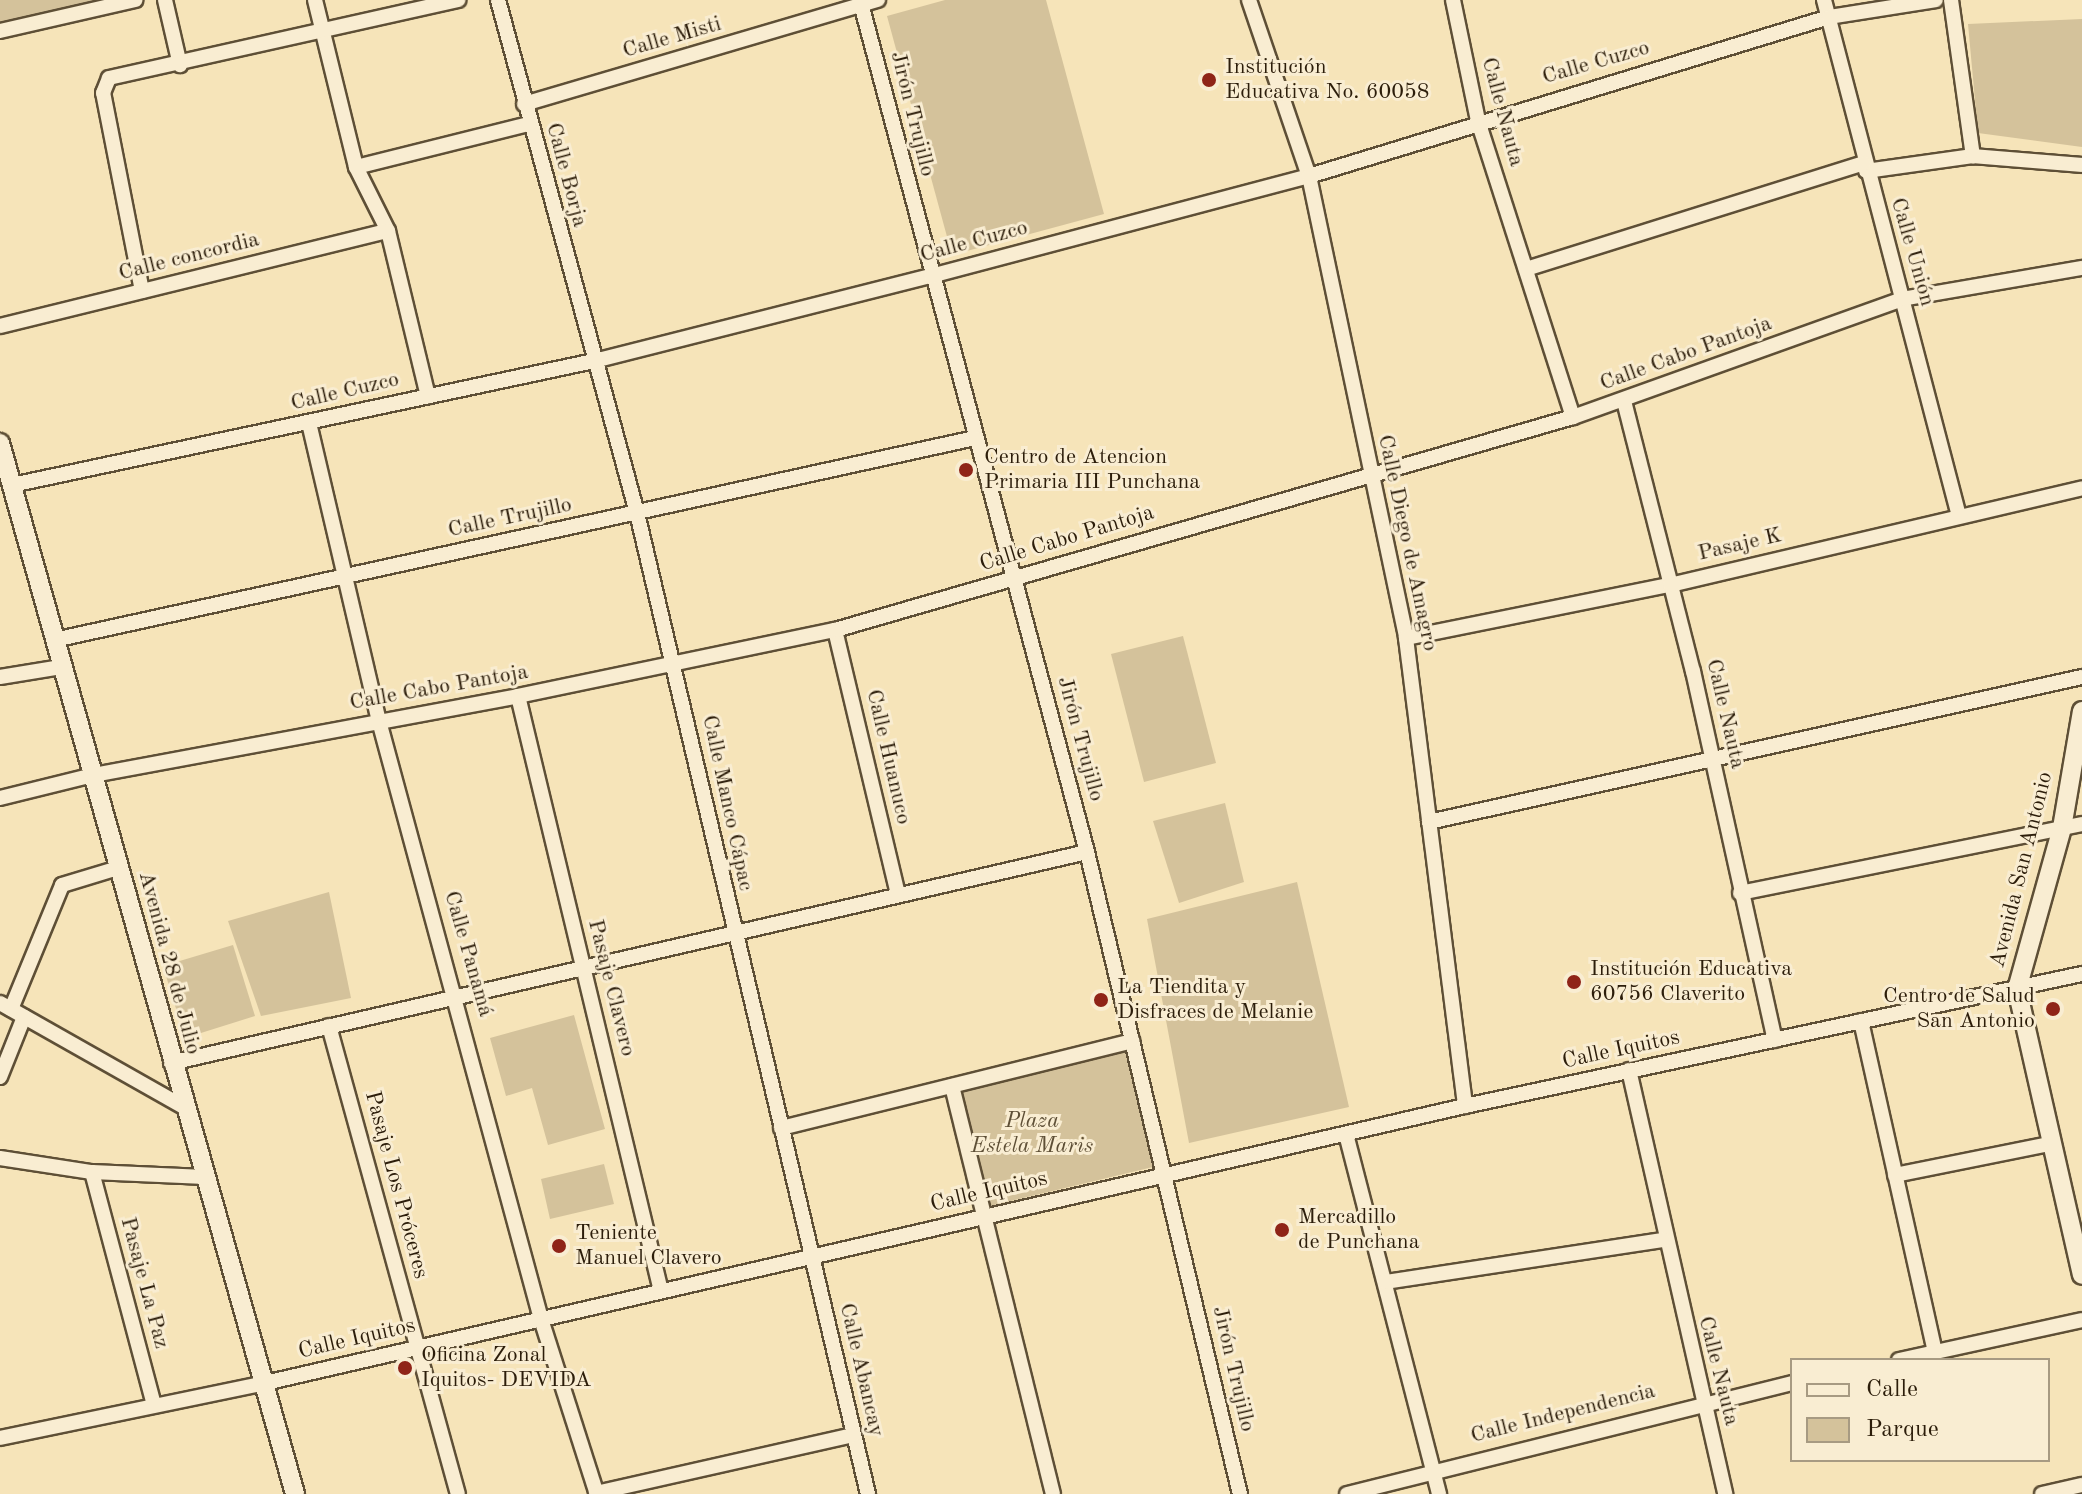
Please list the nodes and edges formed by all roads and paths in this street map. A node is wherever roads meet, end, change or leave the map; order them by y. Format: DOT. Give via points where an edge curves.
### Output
graph roads {
  1 [pos="135,0"];
  2 [pos="165,0"];
  3 [pos="315,0"];
  4 [pos="458,0"];
  5 [pos="498,0"];
  6 [pos="878,0"];
  7 [pos="1249,0"];
  8 [pos="1453,0"];
  9 [pos="1824,0"];
  10 [pos="1936,0"];
  11 [pos="1951,0"];
  12 [pos="860,3"];
  13 [pos="1829,17"];
  14 [pos="0,31"];
  15 [pos="323,31"];
  16 [pos="180,65"];
  17 [pos="524,104"];
  18 [pos="1478,121"];
  19 [pos="529,124"];
  20 [pos="1973,156"];
  21 [pos="2082,165"];
  22 [pos="356,167"];
  23 [pos="1865,167"];
  24 [pos="1309,176"];
  25 [pos="388,231"];
  26 [pos="2082,268"];
  27 [pos="1526,269"];
  28 [pos="931,276"];
  29 [pos="142,291"];
  30 [pos="1902,299"];
  31 [pos="0,326"];
  32 [pos="594,361"];
  33 [pos="428,396"];
  34 [pos="1624,401"];
  35 [pos="1573,417"];
  36 [pos="309,423"];
  37 [pos="975,438"];
  38 [pos="0,443"];
  39 [pos="1370,472"];
  40 [pos="12,485"];
  41 [pos="2082,488"];
  42 [pos="637,513"];
  43 [pos="1959,516"];
  44 [pos="344,577"];
  45 [pos="1015,577"];
  46 [pos="1670,585"];
  47 [pos="835,630"];
  48 [pos="1406,638"];
  49 [pos="54,640"];
  50 [pos="674,665"];
  51 [pos="61,667"];
  52 [pos="0,677"];
  53 [pos="2082,677"];
  54 [pos="518,696"];
  55 [pos="2082,711"];
  56 [pos="379,721"];
  57 [pos="1713,757"];
  58 [pos="93,775"];
  59 [pos="0,798"];
  60 [pos="1429,822"];
  61 [pos="2082,824"];
  62 [pos="2062,828"];
  63 [pos="1087,852"];
  64 [pos="118,868"];
  65 [pos="1740,893"];
  66 [pos="898,894"];
  67 [pos="733,933"];
  68 [pos="583,968"];
  69 [pos="2082,974"];
  70 [pos="2017,989"];
  71 [pos="457,997"];
  72 [pos="11,1010"];
  73 [pos="1861,1021"];
  74 [pos="329,1026"];
  75 [pos="1775,1040"];
  76 [pos="1132,1041"];
  77 [pos="171,1063"];
  78 [pos="1629,1070"];
  79 [pos="0,1077"];
  80 [pos="952,1086"];
  81 [pos="1465,1106"];
  82 [pos="184,1107"];
  83 [pos="781,1128"];
  84 [pos="1346,1134"];
  85 [pos="2053,1143"];
  86 [pos="0,1158"];
  87 [pos="92,1172"];
  88 [pos="1164,1174"];
  89 [pos="1895,1175"];
  90 [pos="205,1177"];
  91 [pos="986,1215"];
  92 [pos="1664,1240"];
  93 [pos="812,1256"];
  94 [pos="2082,1275"];
  95 [pos="1385,1282"];
  96 [pos="661,1291"];
  97 [pos="541,1319"];
  98 [pos="2082,1320"];
  99 [pos="417,1348"];
  100 [pos="1935,1352"];
  101 [pos="1908,1358"];
  102 [pos="265,1383"];
  103 [pos="1790,1383"];
  104 [pos="1704,1402"];
  105 [pos="154,1405"];
  106 [pos="854,1435"];
  107 [pos="0,1438"];
  108 [pos="1433,1470"];
  109 [pos="2082,1485"];
  110 [pos="295,1494"];
  111 [pos="458,1494"];
  112 [pos="596,1494"];
  113 [pos="868,1494"];
  114 [pos="1053,1494"];
  115 [pos="1240,1494"];
  116 [pos="1347,1494"];
  117 [pos="1439,1494"];
  118 [pos="1725,1494"];
  119 [pos="2042,1494"];
  1 -- 14 [label="street"];
  2 -- 16 [label="street"];
  3 -- 15 [label="street"];
  4 -- 15 [label="street"];
  5 -- 17 [label="street, Calle Borja"];
  6 -- 12 [label="street, Calle Misti"];
  7 -- 24 [label="street, Calle Diego de Amagro"];
  8 -- 18 [label="street, Calle Nauta"];
  9 -- 13 [label="street, Calle Unión"];
  10 -- 13 [label="street, Calle Cuzco"];
  11 -- 20 [label="street"];
  12 -- 17 [label="street, Calle Misti"];
  12 -- 28 [label="street, Jirón Trujillo"];
  13 -- 18 [label="street, Calle Cuzco"];
  13 -- 23 [label="street, Calle Unión"];
  15 -- 16 [label="street"];
  15 -- 22 [label="street"];
  16 -- 29 [label="street" via="109,78 103,93"];
  17 -- 19 [label="street, Calle Borja"];
  18 -- 24 [label="street, Calle Cuzco"];
  18 -- 27 [label="street, Calle Nauta"];
  19 -- 22 [label="street"];
  19 -- 32 [label="street, Calle Borja"];
  20 -- 21 [label="street"];
  20 -- 23 [label="street"];
  22 -- 25 [label="street"];
  23 -- 27 [label="street"];
  23 -- 30 [label="street, Calle Unión"];
  24 -- 28 [label="street, Calle Cuzco"];
  24 -- 39 [label="street, Calle Diego de Amagro"];
  25 -- 29 [label="street, Calle concordia"];
  25 -- 33 [label="street"];
  26 -- 30 [label="street, Calle Cabo Pantoja"];
  27 -- 35 [label="street, Calle Nauta"];
  28 -- 32 [label="street, Calle Cuzco"];
  28 -- 37 [label="street, Jirón Trujillo"];
  29 -- 31 [label="street, Calle concordia"];
  30 -- 34 [label="street, Calle Cabo Pantoja"];
  30 -- 43 [label="street, Calle Unión"];
  32 -- 33 [label="street, Calle Cuzco"];
  32 -- 42 [label="street, Calle Manco Cápac"];
  33 -- 36 [label="street, Calle Cuzco"];
  34 -- 35 [label="street, Calle Cabo Pantoja"];
  34 -- 46 [label="street, Calle Nauta"];
  35 -- 39 [label="street, Calle Cabo Pantoja"];
  36 -- 40 [label="street, Calle Cuzco"];
  36 -- 44 [label="street, Calle Panamá"];
  37 -- 42 [label="street, Calle Trujillo"];
  37 -- 45 [label="street, Jirón Trujillo"];
  38 -- 40 [label="main road, Avenida 28 de Julio"];
  39 -- 45 [label="street, Calle Cabo Pantoja"];
  39 -- 48 [label="street, Calle Diego de Amagro"];
  40 -- 49 [label="main road, Avenida 28 de Julio"];
  41 -- 43 [label="street, Pasaje K"];
  42 -- 44 [label="street, Calle Trujillo"];
  42 -- 50 [label="street, Calle Manco Cápac"];
  43 -- 46 [label="street, Pasaje K"];
  44 -- 49 [label="street, Calle Trujillo"];
  44 -- 56 [label="street, Calle Panamá"];
  45 -- 47 [label="street, Calle Cabo Pantoja"];
  45 -- 63 [label="street, Jirón Trujillo"];
  46 -- 48 [label="street, Pasaje K"];
  46 -- 57 [label="street, Calle Nauta"];
  47 -- 50 [label="street, Calle Cabo Pantoja"];
  47 -- 66 [label="street, Calle Huanuco"];
  48 -- 60 [label="street, Calle Diego de Amagro"];
  49 -- 51 [label="main road, Avenida 28 de Julio"];
  50 -- 54 [label="street, Calle Cabo Pantoja"];
  50 -- 67 [label="street, Calle Manco Cápac"];
  51 -- 52 [label="street"];
  51 -- 58 [label="main road, Avenida 28 de Julio"];
  53 -- 57 [label="street"];
  54 -- 56 [label="street, Calle Cabo Pantoja"];
  54 -- 68 [label="street, Pasaje Clavero"];
  55 -- 62 [label="main road, Avenida San Antonio"];
  56 -- 58 [label="street, Calle Cabo Pantoja"];
  56 -- 71 [label="street, Calle Panamá"];
  57 -- 60 [label="street"];
  57 -- 65 [label="street, Calle Nauta"];
  58 -- 59 [label="street, Calle Cabo Pantoja"];
  58 -- 64 [label="main road, Avenida 28 de Julio"];
  60 -- 81 [label="street, Calle Diego de Amagro"];
  61 -- 62 [label="street"];
  62 -- 65 [label="street"];
  62 -- 70 [label="main road, Avenida San Antonio"];
  63 -- 66 [label="street"];
  63 -- 76 [label="street, Jirón Trujillo"];
  64 -- 72 [label="street" via="62,885"];
  64 -- 77 [label="main road, Avenida 28 de Julio"];
  65 -- 75 [label="street, Calle Nauta"];
  66 -- 67 [label="street"];
  67 -- 68 [label="street"];
  67 -- 83 [label="street, Calle Manco Cápac"];
  68 -- 71 [label="street"];
  68 -- 96 [label="street, Pasaje Clavero"];
  69 -- 70 [label="street, Calle Iquitos"];
  70 -- 73 [label="street, Calle Iquitos"];
  70 -- 85 [label="main road, Avenida San Antonio"];
  71 -- 74 [label="street"];
  71 -- 97 [label="street, Calle Panamá"];
  72 -- 79 [label="street"];
  72 -- 82 [label="street"];
  73 -- 75 [label="street, Calle Iquitos"];
  73 -- 89 [label="street"];
  74 -- 77 [label="street"];
  74 -- 99 [label="street, Pasaje Los Próceres"];
  75 -- 78 [label="street, Calle Iquitos"];
  76 -- 80 [label="street"];
  76 -- 88 [label="street, Jirón Trujillo"];
  77 -- 82 [label="main road, Avenida 28 de Julio"];
  78 -- 81 [label="street, Calle Iquitos"];
  78 -- 92 [label="street, Calle Nauta"];
  80 -- 83 [label="street"];
  80 -- 91 [label="street"];
  81 -- 84 [label="street, Calle Iquitos"];
  82 -- 90 [label="main road, Avenida 28 de Julio"];
  83 -- 93 [label="street, Calle Manco Cápac"];
  84 -- 88 [label="street, Calle Iquitos"];
  84 -- 95 [label="street"];
  85 -- 89 [label="street"];
  85 -- 94 [label="main road, Avenida San Antonio"];
  86 -- 87 [label="street"];
  87 -- 90 [label="street"];
  87 -- 105 [label="street, Pasaje La Paz"];
  88 -- 91 [label="street, Calle Iquitos"];
  88 -- 115 [label="street, Jirón Trujillo"];
  89 -- 100 [label="street"];
  90 -- 102 [label="main road, Avenida 28 de Julio"];
  91 -- 93 [label="street, Calle Iquitos"];
  91 -- 114 [label="street"];
  92 -- 95 [label="street"];
  92 -- 104 [label="street, Calle Nauta"];
  93 -- 96 [label="street, Calle Iquitos"];
  93 -- 106 [label="street, Calle Abancay"];
  95 -- 108 [label="street"];
  96 -- 97 [label="street, Calle Iquitos"];
  97 -- 99 [label="street, Calle Iquitos"];
  97 -- 112 [label="street, Calle Panamá"];
  98 -- 100 [label="street"];
  99 -- 102 [label="street, Calle Iquitos"];
  99 -- 111 [label="street, Pasaje Los Próceres"];
  100 -- 101 [label="street"];
  102 -- 105 [label="street, Calle Iquitos"];
  102 -- 110 [label="main road, Avenida 28 de Julio"];
  103 -- 104 [label="street, Calle Independencia"];
  104 -- 108 [label="street, Calle Independencia"];
  104 -- 118 [label="street, Calle Nauta"];
  105 -- 107 [label="street, Calle Iquitos"];
  106 -- 112 [label="street"];
  106 -- 113 [label="street, Calle Abancay"];
  108 -- 116 [label="street, Calle Independencia"];
  108 -- 117 [label="street"];
  109 -- 119 [label="street"];
}
